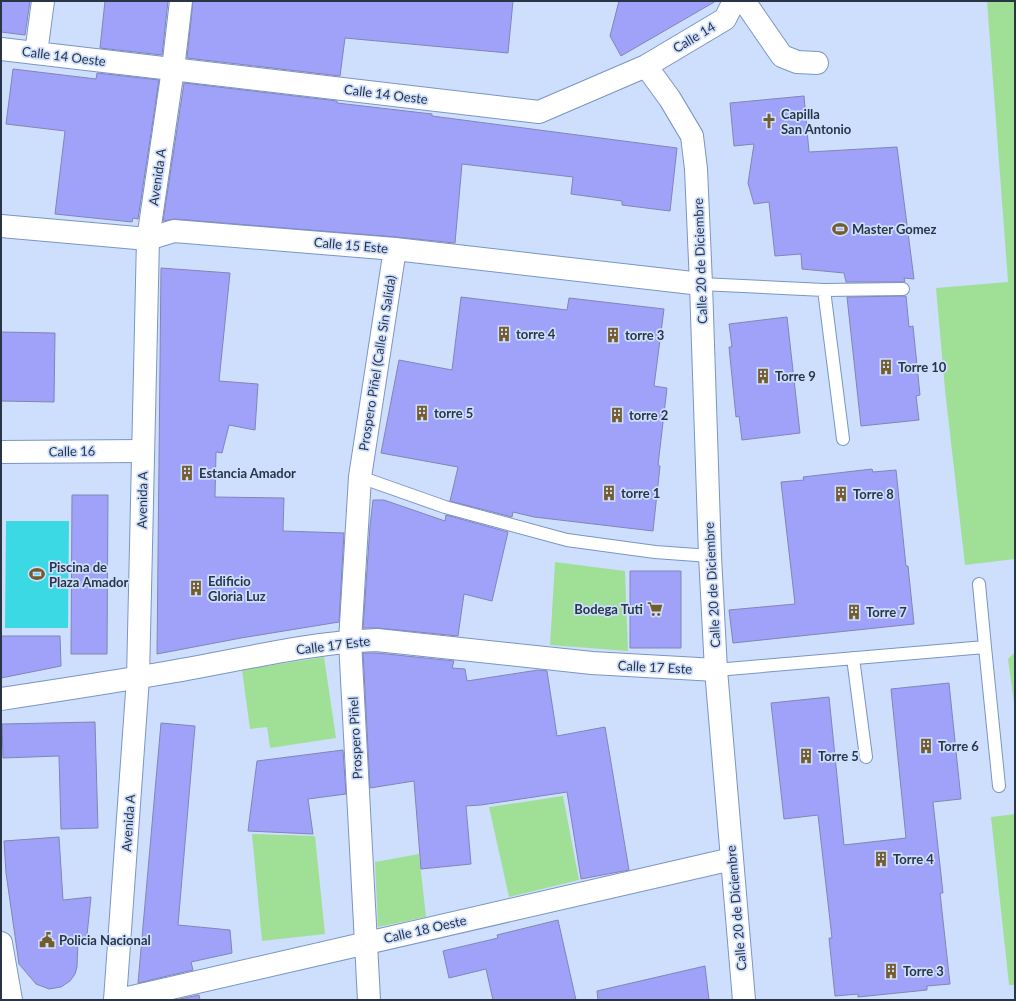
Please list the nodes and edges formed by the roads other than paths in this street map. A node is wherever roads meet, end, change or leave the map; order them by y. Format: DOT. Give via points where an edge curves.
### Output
graph roads {
  1 [pos="43,1"];
  2 [pos="181,1"];
  3 [pos="734,1"];
  4 [pos="744,1"];
  5 [pos="1,49"];
  6 [pos="36,53"];
  7 [pos="817,63"];
  8 [pos="646,66"];
  9 [pos="173,69"];
  10 [pos="1,226"];
  11 [pos="148,240"];
  12 [pos="395,249"];
  13 [pos="701,284"];
  14 [pos="903,289"];
  15 [pos="824,290"];
  16 [pos="843,438"];
  17 [pos="142,450"];
  18 [pos="1,452"];
  19 [pos="360,477"];
  20 [pos="710,556"];
  21 [pos="979,584"];
  22 [pos="350,641"];
  23 [pos="985,647"];
  24 [pos="853,658"];
  25 [pos="716,670"];
  26 [pos="138,678"];
  27 [pos="1,699"];
  28 [pos="866,757"];
  29 [pos="999,786"];
  30 [pos="732,859"];
  31 [pos="1,943"];
  32 [pos="366,943"];
  33 [pos="11,1000"];
  34 [pos="115,1000"];
  35 [pos="119,1000"];
  36 [pos="369,1000"];
  37 [pos="744,1000"];
  1 -- 6 [label="street"];
  2 -- 9 [label="street, Avenida A"];
  3 -- 8 [label="street, Calle 14" via="725,19"];
  4 -- 7 [label="street" via="782,56 797,62"];
  5 -- 6 [label="street, Calle 14 Oeste"];
  6 -- 9 [label="street, Calle 14 Oeste"];
  8 -- 9 [label="street, Calle 14 Oeste" via="539,112"];
  8 -- 13 [label="street, Calle 20 de Diciembre" via="692,136"];
  9 -- 11 [label="street, Avenida A"];
  10 -- 11 [label="street, Calle 15 Este"];
  11 -- 12 [label="street, Calle 15 Este" via="174,231"];
  11 -- 17 [label="street, Avenida A"];
  12 -- 13 [label="street, Calle 15 Este"];
  12 -- 19 [label="street, Prospero Piñel (Calle Sin Salida)"];
  13 -- 15 [label="lane"];
  13 -- 20 [label="street, Calle 20 de Diciembre"];
  14 -- 15 [label="lane"];
  15 -- 16 [label="lane"];
  17 -- 18 [label="street, Calle 16"];
  17 -- 26 [label="street, Avenida A"];
  19 -- 20 [label="lane" via="445,507 567,540 655,552"];
  19 -- 22 [label="street, Prospero Piñel"];
  20 -- 25 [label="street, Calle 20 de Diciembre"];
  21 -- 23 [label="lane"];
  22 -- 25 [label="street, Calle 17 Este" via="378,640 592,663"];
  22 -- 26 [label="street, Calle 17 Este"];
  22 -- 32 [label="street, Prospero Piñel"];
  23 -- 24 [label="lane"];
  23 -- 29 [label="lane"];
  24 -- 25 [label="lane"];
  24 -- 28 [label="lane"];
  25 -- 30 [label="street, Calle 20 de Diciembre"];
  26 -- 27 [label="street, Calle 17 Este"];
  26 -- 34 [label="street, Avenida A"];
  30 -- 32 [label="street, Calle 18 Oeste"];
  30 -- 37 [label="street, Calle 20 de Diciembre"];
  31 -- 33 [label="street"];
  32 -- 35 [label="street, Calle 18 Oeste"];
  32 -- 36 [label="street, Prospero Piñel"];
}
